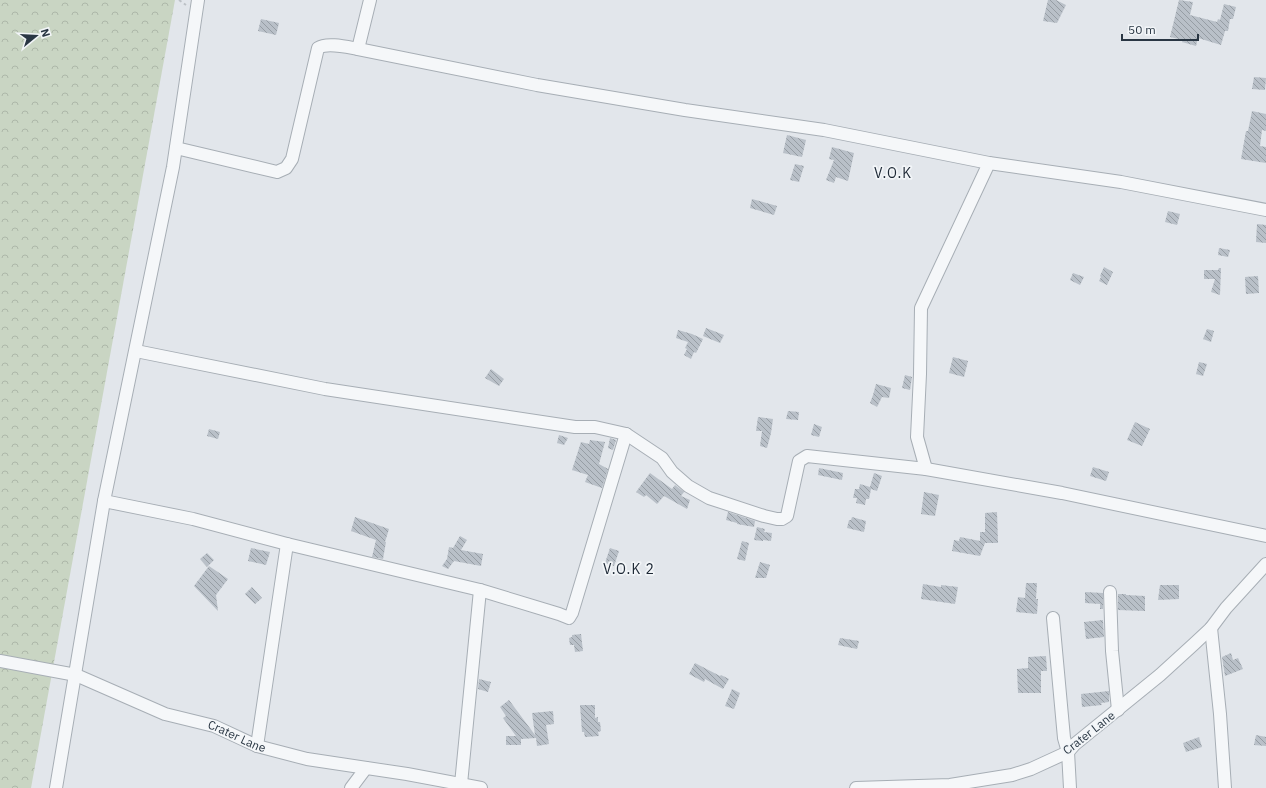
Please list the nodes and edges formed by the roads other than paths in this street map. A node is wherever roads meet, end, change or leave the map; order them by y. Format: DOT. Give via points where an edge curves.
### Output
graph roads {
  1 [pos="198,0"];
  2 [pos="370,0"];
  3 [pos="358,49"];
  4 [pos="176,148"];
  5 [pos="989,163"];
  6 [pos="1266,210"];
  7 [pos="136,351"];
  8 [pos="626,434"];
  9 [pos="926,469"];
  10 [pos="104,500"];
  11 [pos="1266,536"];
  12 [pos="287,544"];
  13 [pos="1266,564"];
  14 [pos="480,590"];
  15 [pos="1110,592"];
  16 [pos="1053,618"];
  17 [pos="1211,628"];
  18 [pos="0,661"];
  19 [pos="76,675"];
  20 [pos="1118,710"];
  21 [pos="257,746"];
  22 [pos="1068,752"];
  23 [pos="366,768"];
  24 [pos="461,784"];
  25 [pos="56,788"];
  26 [pos="351,788"];
  27 [pos="481,788"];
  28 [pos="856,788"];
  29 [pos="868,788"];
  30 [pos="1070,788"];
  31 [pos="1224,788"];
  1 -- 4 [label="street"];
  2 -- 3 [label="street"];
  3 -- 4 [label="street" via="323,45 318,48 292,159 286,168 276,172"];
  3 -- 5 [label="street" via="537,85 824,130"];
  4 -- 7 [label="street"];
  5 -- 6 [label="street" via="1121,182"];
  5 -- 9 [label="street" via="921,308 917,437"];
  7 -- 8 [label="street" via="324,390 575,427 595,427"];
  7 -- 10 [label="street"];
  8 -- 9 [label="street" via="662,458 672,472 688,486 709,498 777,519 788,516 799,461 807,456"];
  8 -- 14 [label="street" via="569,618"];
  9 -- 11 [label="street" via="1062,493"];
  10 -- 12 [label="street" via="193,519"];
  10 -- 19 [label="street"];
  12 -- 14 [label="street"];
  12 -- 21 [label="street"];
  13 -- 17 [label="street, Crater Lane"];
  14 -- 24 [label="street"];
  15 -- 20 [label="street"];
  16 -- 22 [label="street" via="1064,738"];
  17 -- 20 [label="street, Crater Lane"];
  17 -- 31 [label="street" via="1220,714"];
  18 -- 19 [label="street, Crater Lane"];
  19 -- 21 [label="street, Crater Lane" via="165,714 214,726"];
  19 -- 25 [label="street"];
  20 -- 22 [label="street, Crater Lane"];
  21 -- 23 [label="street, Crater Lane" via="307,759"];
  22 -- 29 [label="street, Crater Lane" via="1012,775 950,785"];
  22 -- 30 [label="street"];
  23 -- 24 [label="street, Crater Lane"];
  23 -- 26 [label="street"];
  24 -- 27 [label="street, Crater Lane"];
  28 -- 29 [label="street, Crater Lane"];
}
